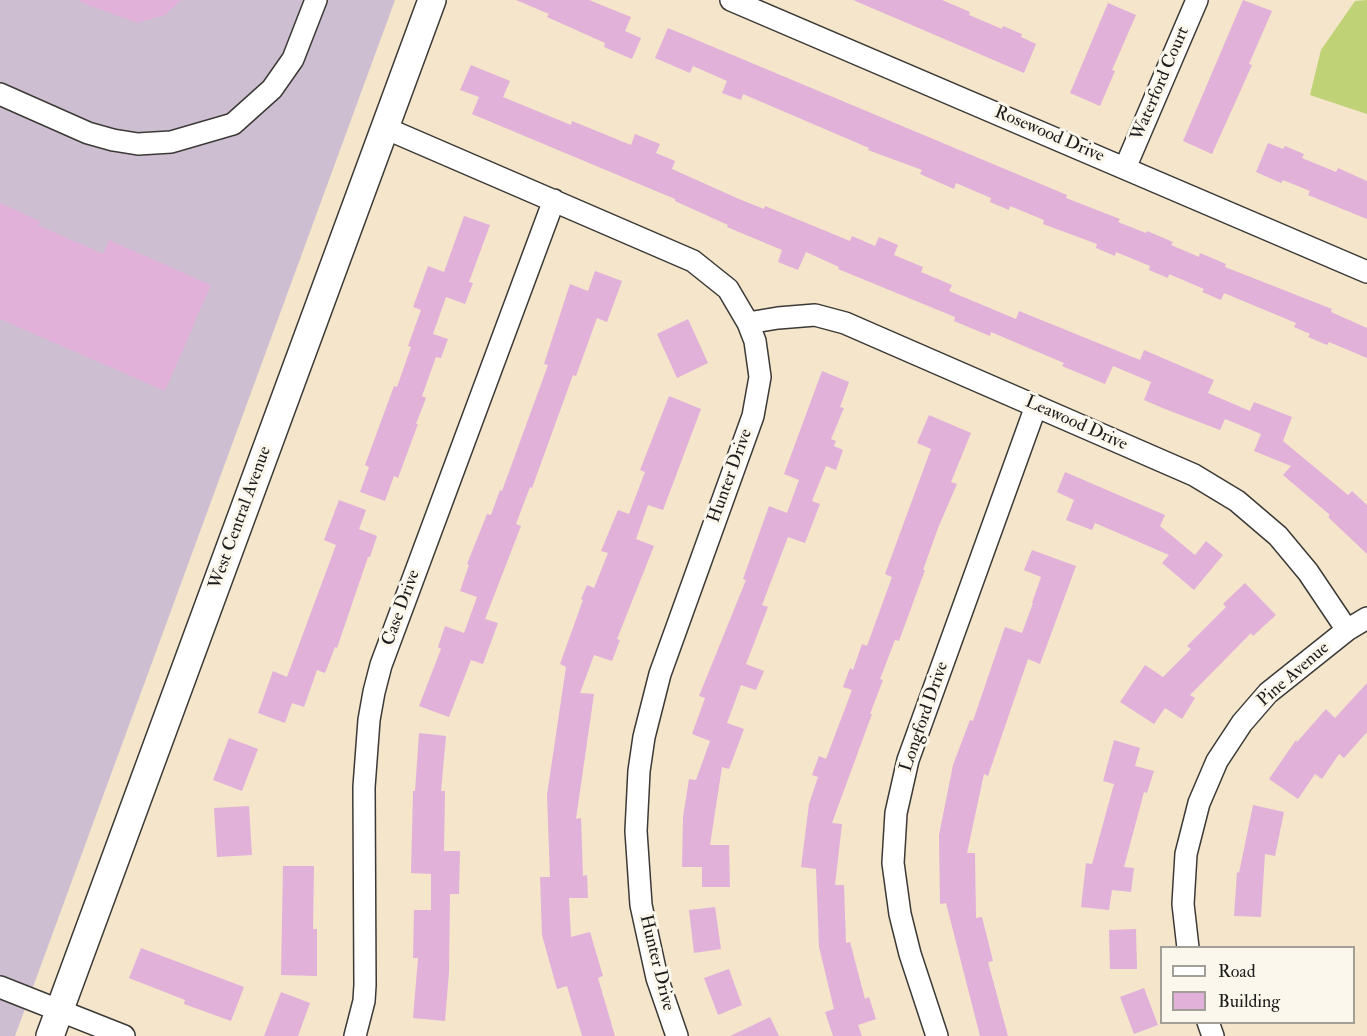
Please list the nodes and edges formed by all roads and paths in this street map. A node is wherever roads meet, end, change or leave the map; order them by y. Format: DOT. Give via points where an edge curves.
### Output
graph roads {
  1 [pos="316,0"];
  2 [pos="432,0"];
  3 [pos="731,0"];
  4 [pos="1197,0"];
  5 [pos="0,94"];
  6 [pos="385,128"];
  7 [pos="1125,168"];
  8 [pos="554,200"];
  9 [pos="1367,272"];
  10 [pos="748,323"];
  11 [pos="1036,406"];
  12 [pos="1367,618"];
  13 [pos="1347,630"];
  14 [pos="1188,946"];
  15 [pos="0,987"];
  16 [pos="54,1024"];
  17 [pos="124,1036"];
  18 [pos="355,1036"];
  19 [pos="677,1036"];
  20 [pos="937,1036"];
  1 -- 5 [label="street" via="293,59 272,89 233,124 223,127 171,142 138,144 88,133"];
  2 -- 6 [label="street, West Central Avenue"];
  3 -- 7 [label="street, Rosewood Drive"];
  4 -- 7 [label="street, Waterford Court"];
  6 -- 8 [label="street, Hunter Drive"];
  6 -- 16 [label="street, West Central Avenue"];
  7 -- 9 [label="street, Rosewood Drive"];
  8 -- 10 [label="street, Hunter Drive" via="693,261 728,289"];
  8 -- 18 [label="street, Case Drive" via="374,692 364,787 365,985"];
  10 -- 11 [label="street, Leawood Drive" via="815,315 845,323"];
  10 -- 19 [label="street, Hunter Drive" via="760,377 758,396 660,674 639,771 636,831 641,905 657,978"];
  11 -- 13 [label="street, Leawood Drive" via="1194,475 1237,501 1278,536"];
  11 -- 20 [label="street, Longford Drive" via="908,760 896,813 894,862 900,915"];
  12 -- 13 [label="street, Pine Avenue"];
  13 -- 14 [label="street, Pine Avenue" via="1268,693 1242,723 1218,761 1199,803 1186,854 1183,904"];
  15 -- 16 [label="street"];
  16 -- 17 [label="street"];
}
